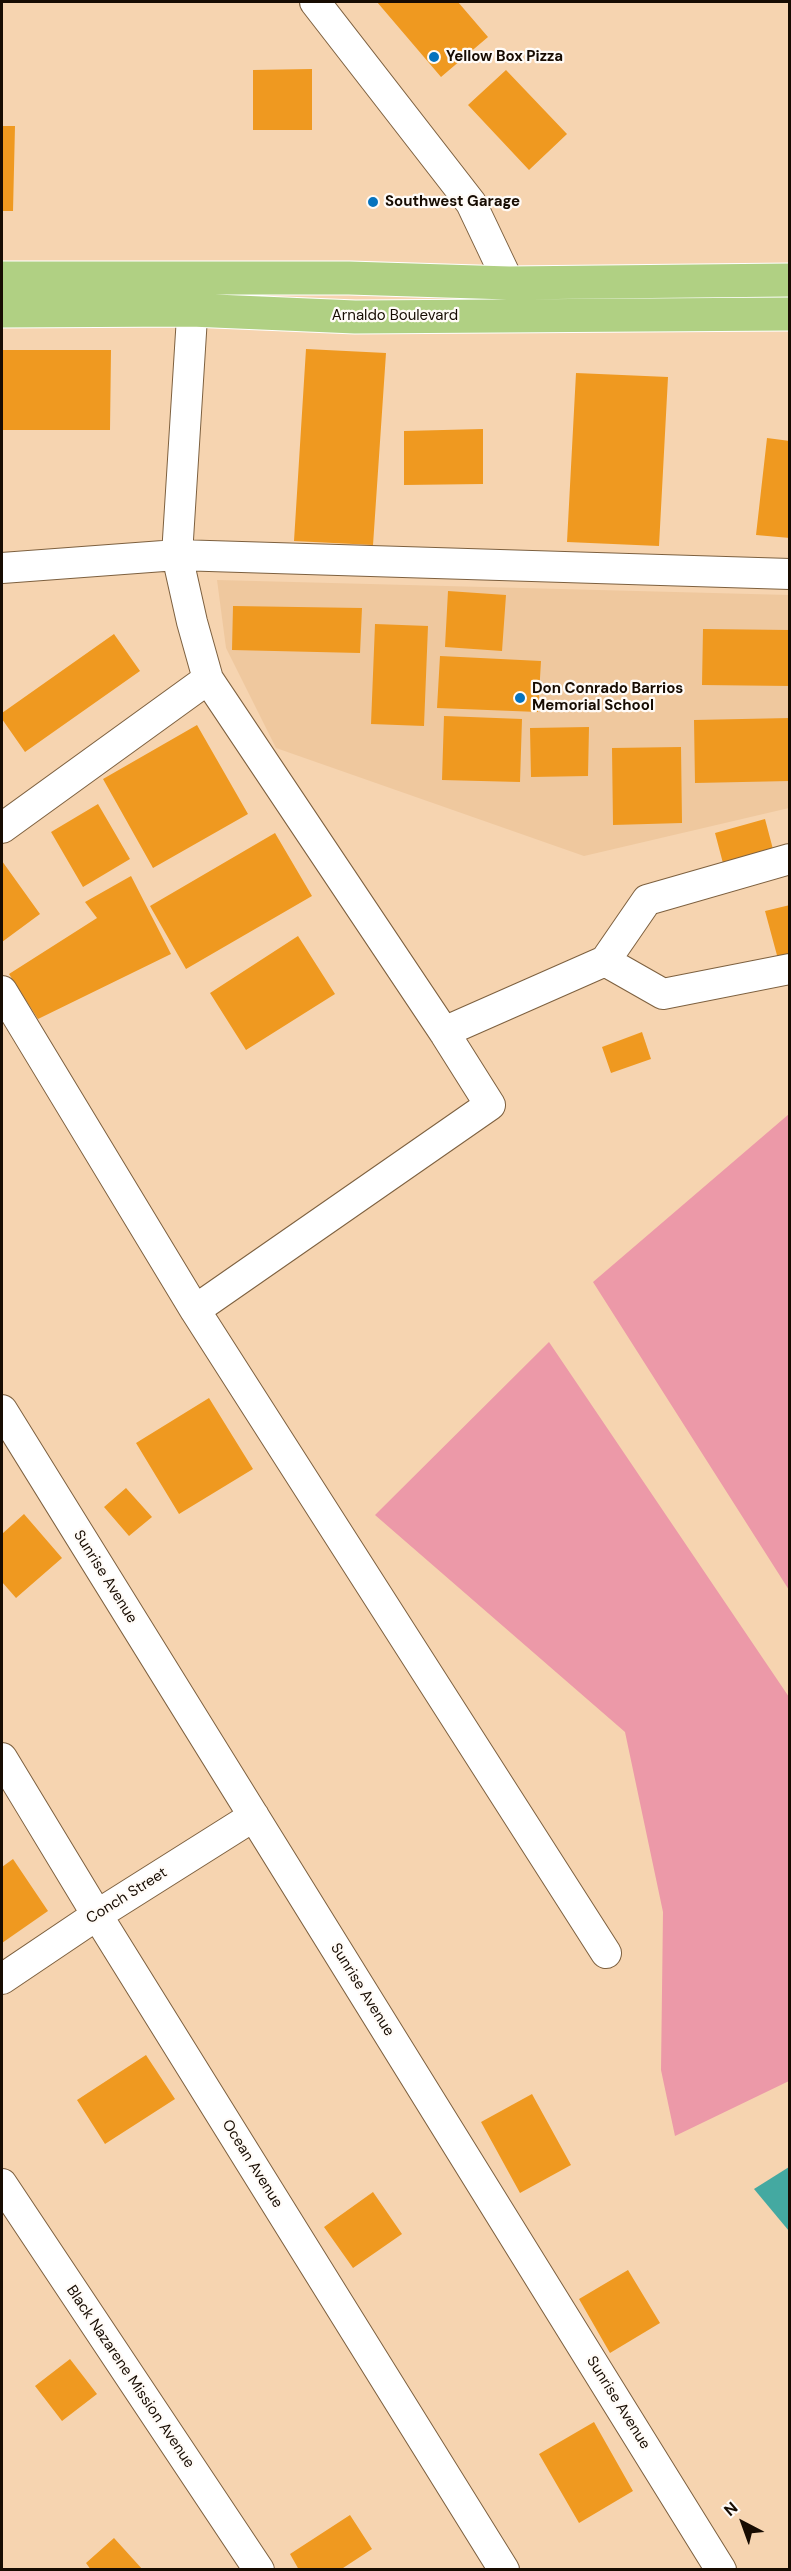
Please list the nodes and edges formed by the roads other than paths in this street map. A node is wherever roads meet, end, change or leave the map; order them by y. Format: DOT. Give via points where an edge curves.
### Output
graph roads {
  1 [pos="315,2"];
  2 [pos="2,278"];
  3 [pos="195,279"];
  4 [pos="349,279"];
  5 [pos="789,280"];
  6 [pos="692,281"];
  7 [pos="509,283"];
  8 [pos="191,310"];
  9 [pos="2,311"];
  10 [pos="789,314"];
  11 [pos="691,315"];
  12 [pos="355,317"];
  13 [pos="177,555"];
  14 [pos="2,568"];
  15 [pos="789,574"];
  16 [pos="208,679"];
  17 [pos="2,828"];
  18 [pos="789,859"];
  19 [pos="605,961"];
  20 [pos="789,969"];
  21 [pos="2,991"];
  22 [pos="444,1032"];
  23 [pos="195,1310"];
  24 [pos="2,1410"];
  25 [pos="2,1758"];
  26 [pos="254,1816"];
  27 [pos="97,1915"];
  28 [pos="606,1953"];
  29 [pos="2,1979"];
  30 [pos="2,2184"];
  31 [pos="259,2570"];
  32 [pos="504,2570"];
  33 [pos="722,2570"];
  1 -- 7 [label="street" via="471,203"];
  2 -- 3 [label="highway"];
  3 -- 4 [label="highway"];
  3 -- 8 [label="street"];
  4 -- 7 [label="highway"];
  4 -- 12 [label="highway"];
  5 -- 6 [label="highway"];
  6 -- 7 [label="highway"];
  6 -- 11 [label="highway"];
  8 -- 9 [label="highway, Arnaldo Boulevard"];
  8 -- 12 [label="highway, Arnaldo Boulevard"];
  8 -- 13 [label="street"];
  10 -- 11 [label="highway, Arnaldo Boulevard"];
  11 -- 12 [label="highway, Arnaldo Boulevard"];
  13 -- 14 [label="street"];
  13 -- 15 [label="street"];
  13 -- 16 [label="street"];
  16 -- 17 [label="street"];
  16 -- 22 [label="street"];
  18 -- 19 [label="street" via="647,900"];
  19 -- 20 [label="street" via="663,994"];
  19 -- 22 [label="street"];
  21 -- 23 [label="street"];
  22 -- 23 [label="street" via="490,1105"];
  23 -- 28 [label="street"];
  24 -- 26 [label="street, Sunrise Avenue"];
  25 -- 27 [label="street, Ocean Avenue"];
  26 -- 27 [label="street, Conch Street"];
  26 -- 33 [label="street, Sunrise Avenue"];
  27 -- 29 [label="street, Conch Street"];
  27 -- 32 [label="street, Ocean Avenue"];
  30 -- 31 [label="street, Black Nazarene Mission Avenue"];
}
